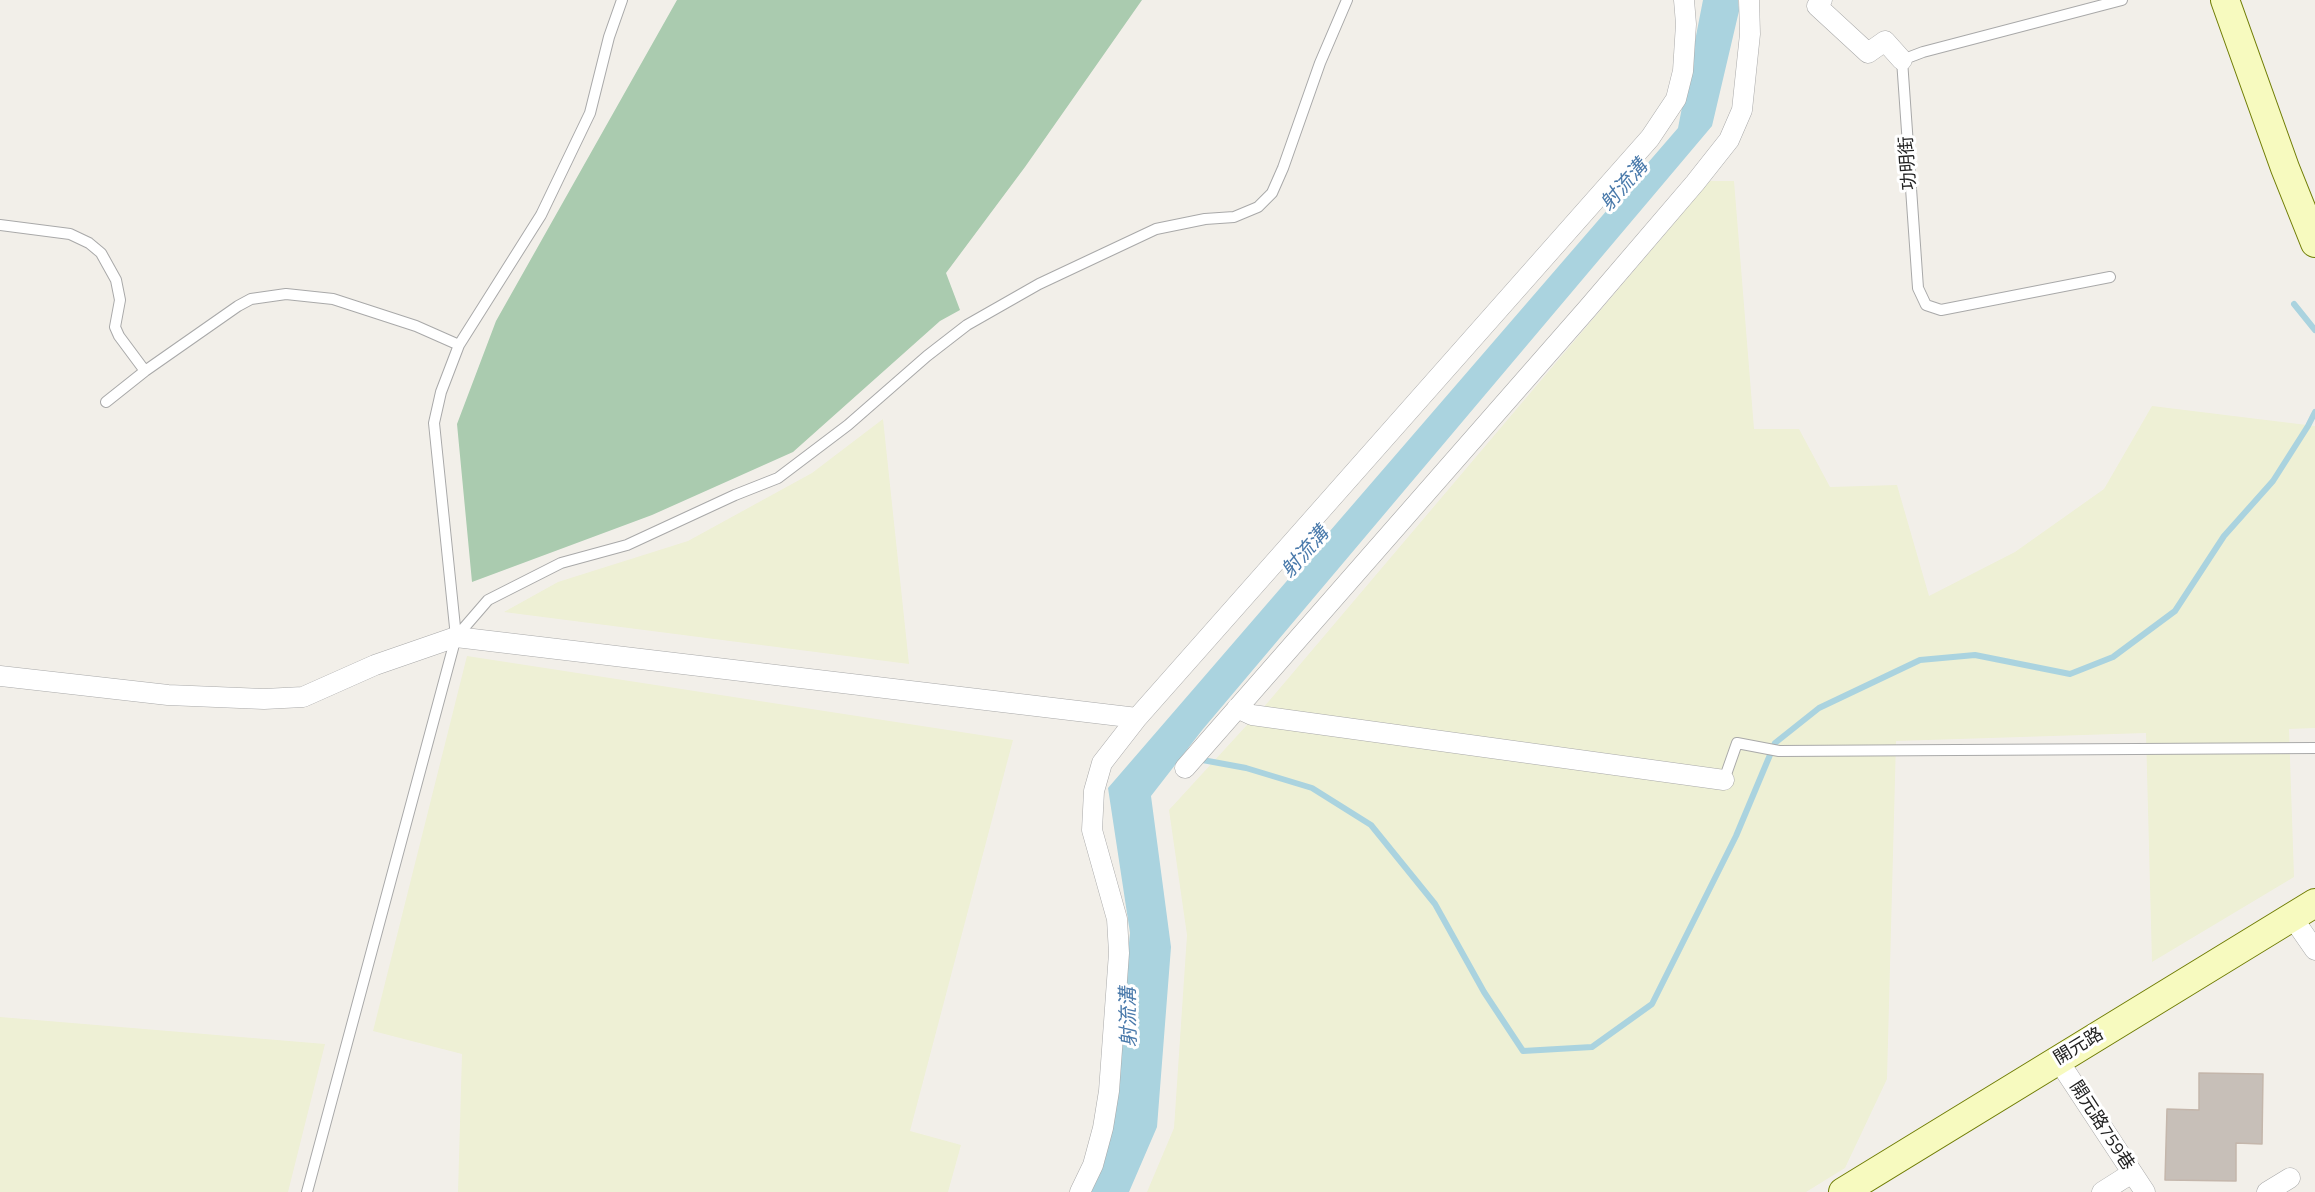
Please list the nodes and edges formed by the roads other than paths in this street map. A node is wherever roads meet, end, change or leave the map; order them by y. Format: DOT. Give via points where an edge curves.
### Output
graph roads {
  1 [pos="622,0"];
  2 [pos="1347,0"];
  3 [pos="1684,0"];
  4 [pos="1749,0"];
  5 [pos="1822,0"];
  6 [pos="2122,0"];
  7 [pos="2225,0"];
  8 [pos="1902,60"];
  9 [pos="0,225"];
  10 [pos="2315,243"];
  11 [pos="2110,277"];
  12 [pos="459,345"];
  13 [pos="145,372"];
  14 [pos="106,402"];
  15 [pos="456,637"];
  16 [pos="0,676"];
  17 [pos="1237,708"];
  18 [pos="1137,718"];
  19 [pos="2315,748"];
  20 [pos="1186,767"];
  21 [pos="1724,780"];
  22 [pos="2304,910"];
  23 [pos="2315,950"];
  24 [pos="2058,1060"];
  25 [pos="2132,1173"];
  26 [pos="2290,1178"];
  27 [pos="1856,1188"];
  28 [pos="307,1192"];
  29 [pos="1080,1192"];
  30 [pos="2102,1192"];
  31 [pos="2145,1192"];
  32 [pos="2267,1192"];
  1 -- 12 [label="lane" via="590,113 541,215"];
  2 -- 15 [label="lane" via="1272,194 1258,207 1234,217 1156,229 1039,284 967,326 778,478 627,545 561,563 488,600"];
  3 -- 18 [label="street" via="1683,71 1676,99 1650,138"];
  4 -- 17 [label="street" via="1750,34 1742,110 1729,140 1588,308"];
  5 -- 8 [label="street" via="1817,6 1868,52 1885,41"];
  6 -- 8 [label="lane" via="1923,51"];
  7 -- 10 [label="main road"];
  8 -- 11 [label="lane, 功明街" via="1918,288 1926,305 1941,310"];
  9 -- 13 [label="lane" via="70,234 101,253 116,280 120,300 115,327"];
  12 -- 13 [label="lane" via="416,326 333,299 286,294 251,299 238,306"];
  12 -- 15 [label="lane" via="434,423"];
  13 -- 14 [label="lane"];
  15 -- 16 [label="street" via="375,665 303,697 168,695"];
  15 -- 18 [label="street"];
  15 -- 28 [label="lane"];
  17 -- 20 [label="street"];
  17 -- 21 [label="street" via="1252,715"];
  18 -- 29 [label="street" via="1102,763 1094,791 1092,830 1117,919 1119,953 1103,1128 1093,1165"];
  19 -- 21 [label="lane" via="1779,751 1737,743"];
  22 -- 23 [label="street"];
  22 -- 24 [label="main road, 開元路"];
  24 -- 25 [label="street, 開元路759巷"];
  24 -- 27 [label="main road, 開元路"];
  25 -- 30 [label="street"];
  25 -- 31 [label="street, 開元路759巷"];
  26 -- 32 [label="street"];
}
